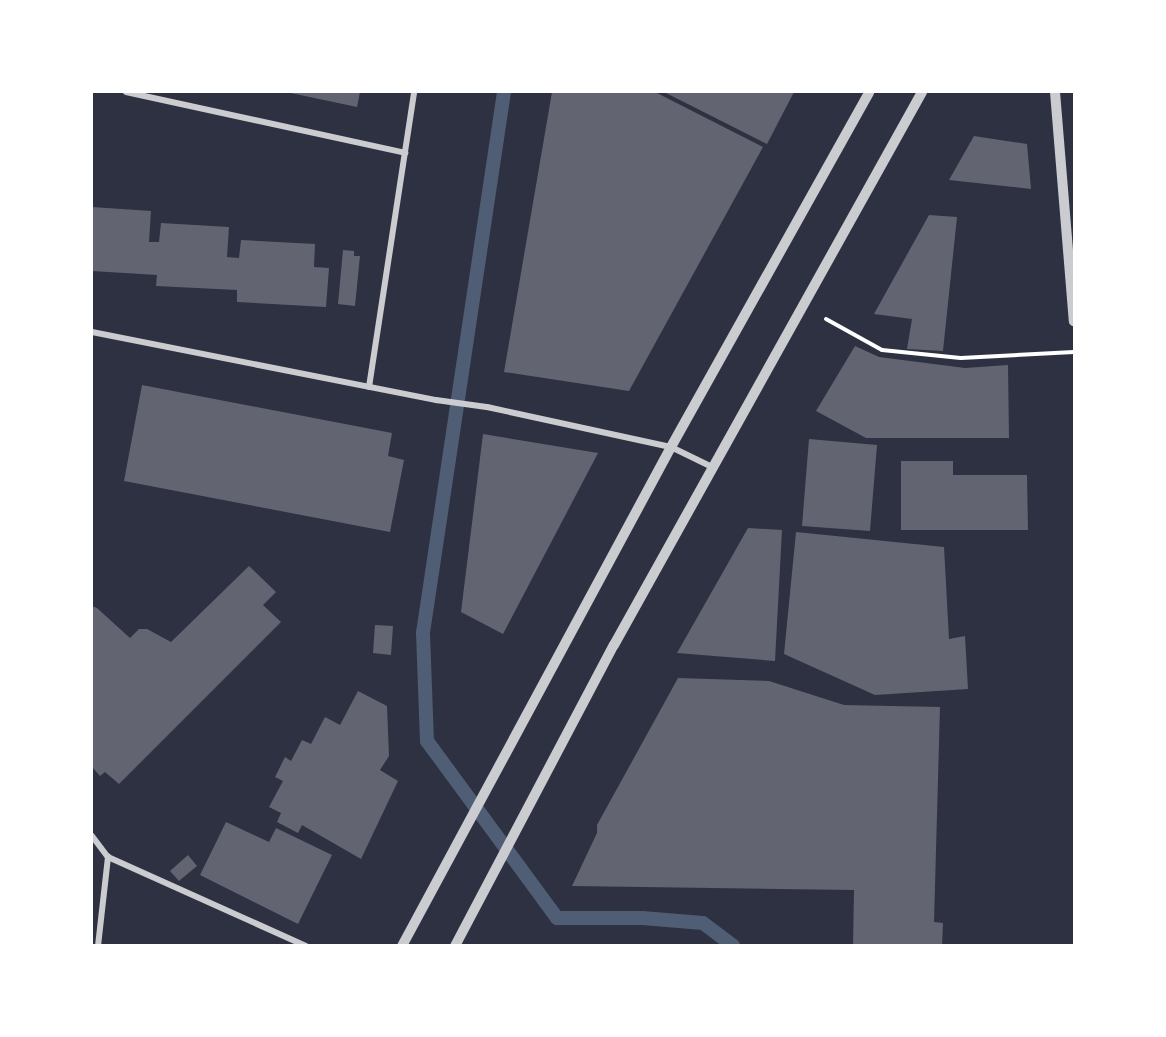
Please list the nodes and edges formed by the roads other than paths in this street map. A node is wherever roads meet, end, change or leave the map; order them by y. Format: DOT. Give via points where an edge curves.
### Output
graph roads {
  1 [pos="126,92"];
  2 [pos="414,92"];
  3 [pos="869,92"];
  4 [pos="922,92"];
  5 [pos="1055,92"];
  6 [pos="405,153"];
  7 [pos="1073,285"];
  8 [pos="1074,321"];
  9 [pos="92,332"];
  10 [pos="369,387"];
  11 [pos="671,447"];
  12 [pos="714,468"];
  13 [pos="92,836"];
  14 [pos="108,857"];
  15 [pos="98,945"];
  16 [pos="306,945"];
  17 [pos="402,945"];
  18 [pos="455,945"];
  1 -- 6 [label="street"];
  2 -- 6 [label="street"];
  3 -- 11 [label="street"];
  4 -- 12 [label="street"];
  5 -- 7 [label="street"];
  6 -- 10 [label="street"];
  7 -- 8 [label="street"];
  9 -- 10 [label="street"];
  10 -- 11 [label="street" via="487,407"];
  11 -- 12 [label="street"];
  11 -- 17 [label="street"];
  12 -- 18 [label="street" via="614,645"];
  13 -- 14 [label="street"];
  14 -- 15 [label="street"];
  14 -- 16 [label="street"];
}
